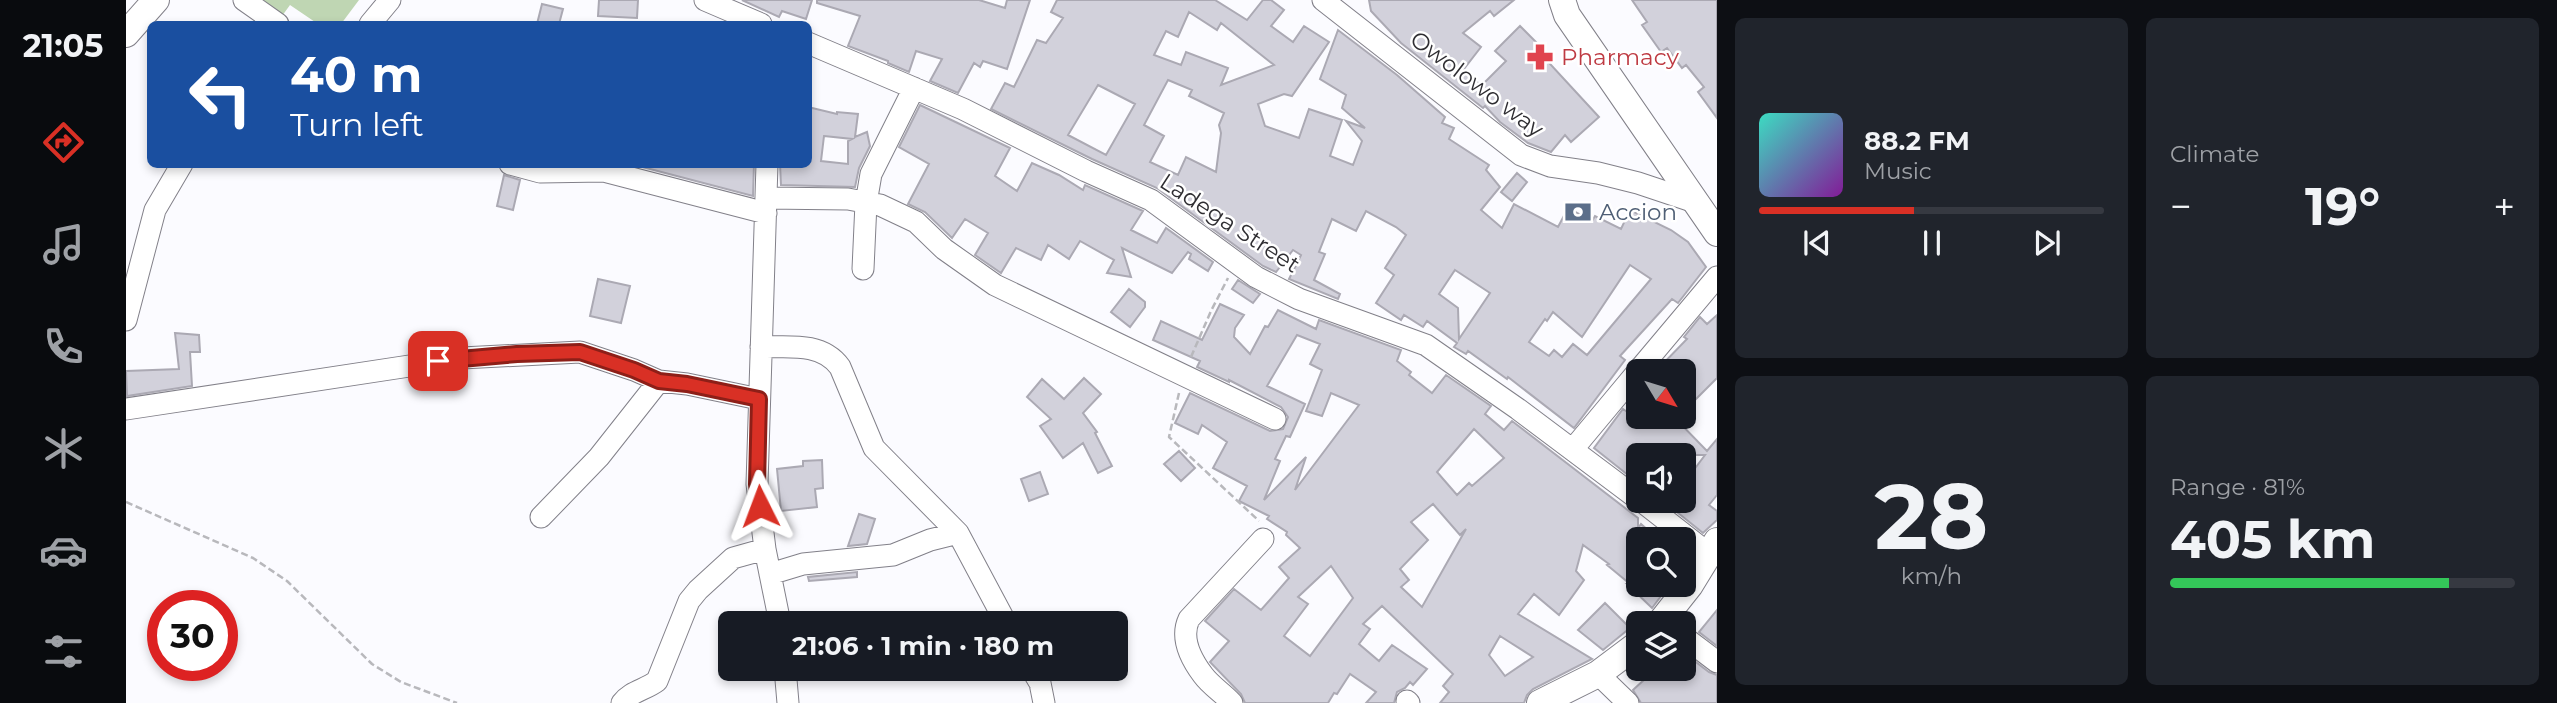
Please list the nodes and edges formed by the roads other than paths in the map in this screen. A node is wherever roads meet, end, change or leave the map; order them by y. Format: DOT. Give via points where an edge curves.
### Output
graph roads {
  1 [pos="156,0"];
  2 [pos="244,0"];
  3 [pos="390,0"];
  4 [pos="705,0"];
  5 [pos="1322,0"];
  6 [pos="1562,0"];
  7 [pos="1570,0"];
  8 [pos="274,21"];
  9 [pos="372,21"];
  10 [pos="754,21"];
  11 [pos="126,34"];
  12 [pos="812,45"];
  13 [pos="914,88"];
  14 [pos="180,168"];
  15 [pos="525,168"];
  16 [pos="767,168"];
  17 [pos="866,203"];
  18 [pos="1706,204"];
  19 [pos="766,205"];
  20 [pos="1717,233"];
  21 [pos="863,269"];
  22 [pos="1717,276"];
  23 [pos="126,320"];
  24 [pos="761,346"];
  25 [pos="1648,359"];
  26 [pos="659,381"];
  27 [pos="1626,385"];
  28 [pos="759,399"];
  29 [pos="126,409"];
  30 [pos="1275,419"];
  31 [pos="1573,449"];
  32 [pos="1626,490"];
  33 [pos="1659,513"];
  34 [pos="541,517"];
  35 [pos="958,533"];
  36 [pos="1263,539"];
  37 [pos="1713,547"];
  38 [pos="765,549"];
  39 [pos="770,574"];
  40 [pos="778,611"];
  41 [pos="1000,611"];
  42 [pos="1670,611"];
  43 [pos="1696,646"];
  44 [pos="1626,653"];
  45 [pos="1717,662"];
  46 [pos="1598,674"];
  47 [pos="787,681"];
  48 [pos="1039,681"];
  49 [pos="622,703"];
  50 [pos="789,703"];
  51 [pos="1044,703"];
  52 [pos="1232,703"];
  53 [pos="1540,703"];
  54 [pos="1628,703"];
  1 -- 11 [label="main road"];
  2 -- 8 [label="street"];
  3 -- 9 [label="street"];
  4 -- 10 [label="street"];
  5 -- 18 [label="street, Owolowo way" via="1521,155"];
  6 -- 18 [label="main road" via="1567,15"];
  7 -- 18 [label="main road" via="1577,4"];
  12 -- 13 [label="street, Ladega Street"];
  13 -- 17 [label="street" via="871,174"];
  13 -- 31 [label="street, Ladega Street" via="1152,200 1256,277 1299,299 1426,345"];
  14 -- 23 [label="street" via="155,210"];
  15 -- 19 [label="street" via="604,171"];
  16 -- 19 [label="street"];
  17 -- 19 [label="street" via="848,199"];
  17 -- 21 [label="street"];
  17 -- 30 [label="street" via="916,222 944,249 995,285"];
  18 -- 20 [label="main road"];
  19 -- 24 [label="street"];
  22 -- 25 [label="street"];
  24 -- 28 [label="street"];
  24 -- 35 [label="street" via="800,347 833,356 874,448"];
  26 -- 28 [label="street"];
  26 -- 29 [label="street" via="580,352 517,354 461,358"];
  26 -- 34 [label="street" via="599,457"];
  27 -- 31 [label="street"];
  28 -- 38 [label="street" via="757,484"];
  31 -- 32 [label="street, Ladega Street"];
  33 -- 37 [label="street, Ladega Street"];
  35 -- 39 [label="street" via="893,555 803,564"];
  35 -- 41 [label="street"];
  36 -- 52 [label="street" via="1184,629 1185,643 1203,676"];
  37 -- 42 [label="main road"];
  38 -- 39 [label="street"];
  38 -- 49 [label="street" via="733,558 698,590 688,601 657,681"];
  39 -- 40 [label="street"];
  43 -- 45 [label="street"];
  44 -- 46 [label="main road"];
  46 -- 53 [label="main road"];
  46 -- 54 [label="street"];
  47 -- 50 [label="street"];
  48 -- 51 [label="street"];
}
